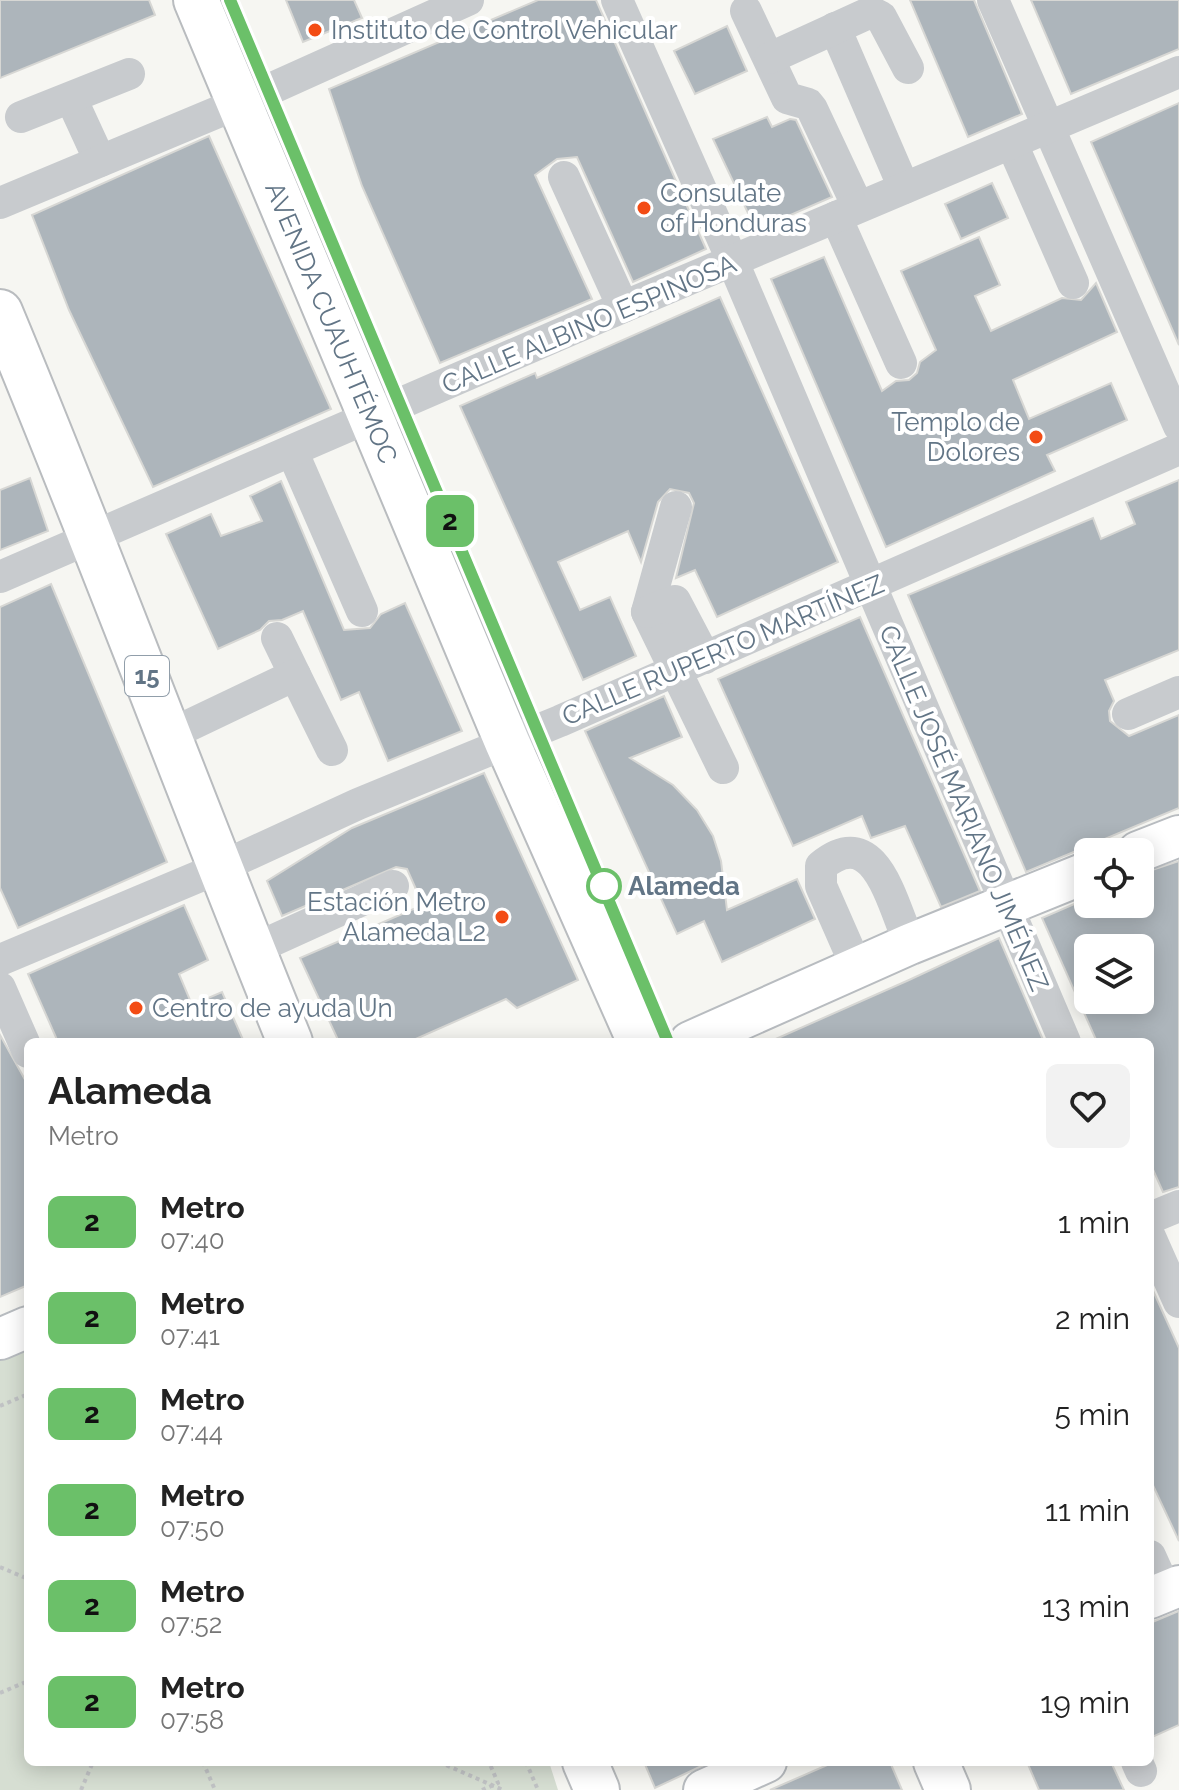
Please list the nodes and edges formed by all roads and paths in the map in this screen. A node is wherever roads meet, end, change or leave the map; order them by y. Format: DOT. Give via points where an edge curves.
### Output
graph roads {
  1 [pos="196,0"];
  2 [pos="468,0"];
  3 [pos="617,0"];
  4 [pos="993,0"];
  5 [pos="411,11"];
  6 [pos="746,11"];
  7 [pos="835,28"];
  8 [pos="770,58"];
  9 [pos="908,68"];
  10 [pos="1179,72"];
  11 [pos="129,74"];
  12 [pos="71,98"];
  13 [pos="237,104"];
  14 [pos="21,117"];
  15 [pos="1049,128"];
  16 [pos="1012,144"];
  17 [pos="100,161"];
  18 [pos="564,177"];
  19 [pos="904,188"];
  20 [pos="0,203"];
  21 [pos="847,212"];
  22 [pos="733,262"];
  23 [pos="1073,283"];
  24 [pos="623,307"];
  25 [pos="2,322"];
  26 [pos="901,363"];
  27 [pos="371,419"];
  28 [pos="1179,426"];
  29 [pos="1179,449"];
  30 [pos="293,453"];
  31 [pos="676,507"];
  32 [pos="93,535"];
  33 [pos="0,577"];
  34 [pos="869,587"];
  35 [pos="362,611"];
  36 [pos="647,612"];
  37 [pos="277,638"];
  38 [pos="705,658"];
  39 [pos="675,671"];
  40 [pos="295,675"];
  41 [pos="1179,692"];
  42 [pos="1128,714"];
  43 [pos="169,735"];
  44 [pos="507,742"];
  45 [pos="332,750"];
  46 [pos="723,768"];
  47 [pos="1179,836"];
  48 [pos="1154,846"];
  49 [pos="219,868"];
  50 [pos="1074,878"];
  51 [pos="393,886"];
  52 [pos="1005,906"];
  53 [pos="910,944"];
  54 [pos="252,950"];
  55 [pos="0,960"];
  56 [pos="857,968"];
  57 [pos="0,988"];
  58 [pos="288,1038"];
  59 [pos="638,1038"];
  60 [pos="699,1038"];
  61 [pos="1063,1038"];
  62 [pos="24,1043"];
  63 [pos="1179,1206"];
  64 [pos="1154,1216"];
  65 [pos="1154,1246"];
  66 [pos="1179,1302"];
  67 [pos="24,1329"];
  68 [pos="0,1339"];
  69 [pos="24,1396"];
  70 [pos="0,1406"];
  71 [pos="0,1567"];
  72 [pos="24,1577"];
  73 [pos="24,1683"];
  74 [pos="0,1693"];
  75 [pos="91,1766"];
  76 [pos="205,1766"];
  77 [pos="448,1766"];
  78 [pos="491,1766"];
  79 [pos="528,1766"];
  80 [pos="587,1766"];
  81 [pos="757,1766"];
  82 [pos="938,1766"];
  83 [pos="492,1785"];
  84 [pos="81,1790"];
  85 [pos="215,1790"];
  86 [pos="482,1790"];
  87 [pos="503,1790"];
  88 [pos="538,1790"];
  89 [pos="597,1790"];
  90 [pos="704,1790"];
  91 [pos="948,1790"];
  1 -- 13 [label="highway, AVENIDA CUAUHTÉMOC"];
  2 -- 5 [label="street"];
  3 -- 22 [label="street, CALLE JOSÉ MARIANO JIMÉNEZ"];
  4 -- 15 [label="street"];
  5 -- 13 [label="street"];
  6 -- 8 [label="street"];
  7 -- 8 [label="street"];
  7 -- 9 [label="street" via="867,13 878,14"];
  7 -- 19 [label="street"];
  8 -- 21 [label="street" via="789,101 812,109"];
  10 -- 15 [label="street, CALLE ALBINO ESPINOSA"];
  11 -- 12 [label="street"];
  12 -- 14 [label="street"];
  12 -- 17 [label="street"];
  13 -- 17 [label="street"];
  13 -- 27 [label="highway, AVENIDA CUAUHTÉMOC"];
  15 -- 16 [label="street, CALLE ALBINO ESPINOSA"];
  15 -- 28 [label="street"];
  16 -- 19 [label="street, CALLE ALBINO ESPINOSA"];
  16 -- 23 [label="street"];
  17 -- 20 [label="street"];
  18 -- 24 [label="street"];
  19 -- 21 [label="street, CALLE ALBINO ESPINOSA"];
  21 -- 22 [label="street, CALLE ALBINO ESPINOSA"];
  21 -- 26 [label="street"];
  22 -- 24 [label="street, CALLE ALBINO ESPINOSA"];
  22 -- 34 [label="street, CALLE JOSÉ MARIANO JIMÉNEZ"];
  24 -- 27 [label="street, CALLE ALBINO ESPINOSA"];
  25 -- 32 [label="highway, 15"];
  27 -- 30 [label="street, CALLE ALBINO ESPINOSA"];
  27 -- 44 [label="highway, AVENIDA CUAUHTÉMOC"];
  29 -- 34 [label="street, CALLE RUPERTO MARTÍNEZ"];
  30 -- 32 [label="street, CALLE ALBINO ESPINOSA"];
  30 -- 35 [label="street"];
  31 -- 36 [label="street"];
  32 -- 33 [label="street, CALLE ALBINO ESPINOSA"];
  32 -- 43 [label="highway, 15"];
  34 -- 38 [label="street, CALLE RUPERTO MARTÍNEZ"];
  34 -- 52 [label="street, CALLE JOSÉ MARIANO JIMÉNEZ"];
  36 -- 38 [label="street" via="675,601"];
  36 -- 39 [label="street"];
  37 -- 40 [label="street"];
  38 -- 39 [label="street, CALLE RUPERTO MARTÍNEZ"];
  39 -- 44 [label="street, CALLE RUPERTO MARTÍNEZ"];
  39 -- 46 [label="street"];
  40 -- 43 [label="street"];
  40 -- 45 [label="street"];
  41 -- 42 [label="street"];
  43 -- 49 [label="highway, 15"];
  44 -- 49 [label="street, CALLE RUPERTO MARTÍNEZ"];
  44 -- 59 [label="highway, AVENIDA CUAUHTÉMOC"];
  47 -- 48 [label="main road"];
  49 -- 54 [label="highway, 15"];
  49 -- 55 [label="street, CALLE RUPERTO MARTÍNEZ"];
  50 -- 52 [label="main road"];
  51 -- 54 [label="street"];
  52 -- 53 [label="main road"];
  52 -- 61 [label="street, CALLE JOSÉ MARIANO JIMÉNEZ"];
  53 -- 56 [label="main road"];
  53 -- 56 [label="street" via="870,858 843,851 821,866 819,875"];
  54 -- 58 [label="highway, 15"];
  56 -- 60 [label="main road"];
  57 -- 62 [label="street"];
  63 -- 64 [label="street"];
  65 -- 66 [label="street"];
  67 -- 68 [label="main road"];
  69 -- 70 [label="path"];
  71 -- 72 [label="path"];
  73 -- 74 [label="path"];
  75 -- 84 [label="path"];
  76 -- 85 [label="path"];
  77 -- 83 [label="path"];
  78 -- 83 [label="path" via="498,1783"];
  79 -- 88 [label="path"];
  80 -- 89 [label="highway"];
  81 -- 90 [label="main road"];
  82 -- 91 [label="highway"];
  83 -- 86 [label="path"];
  83 -- 87 [label="path"];
}
